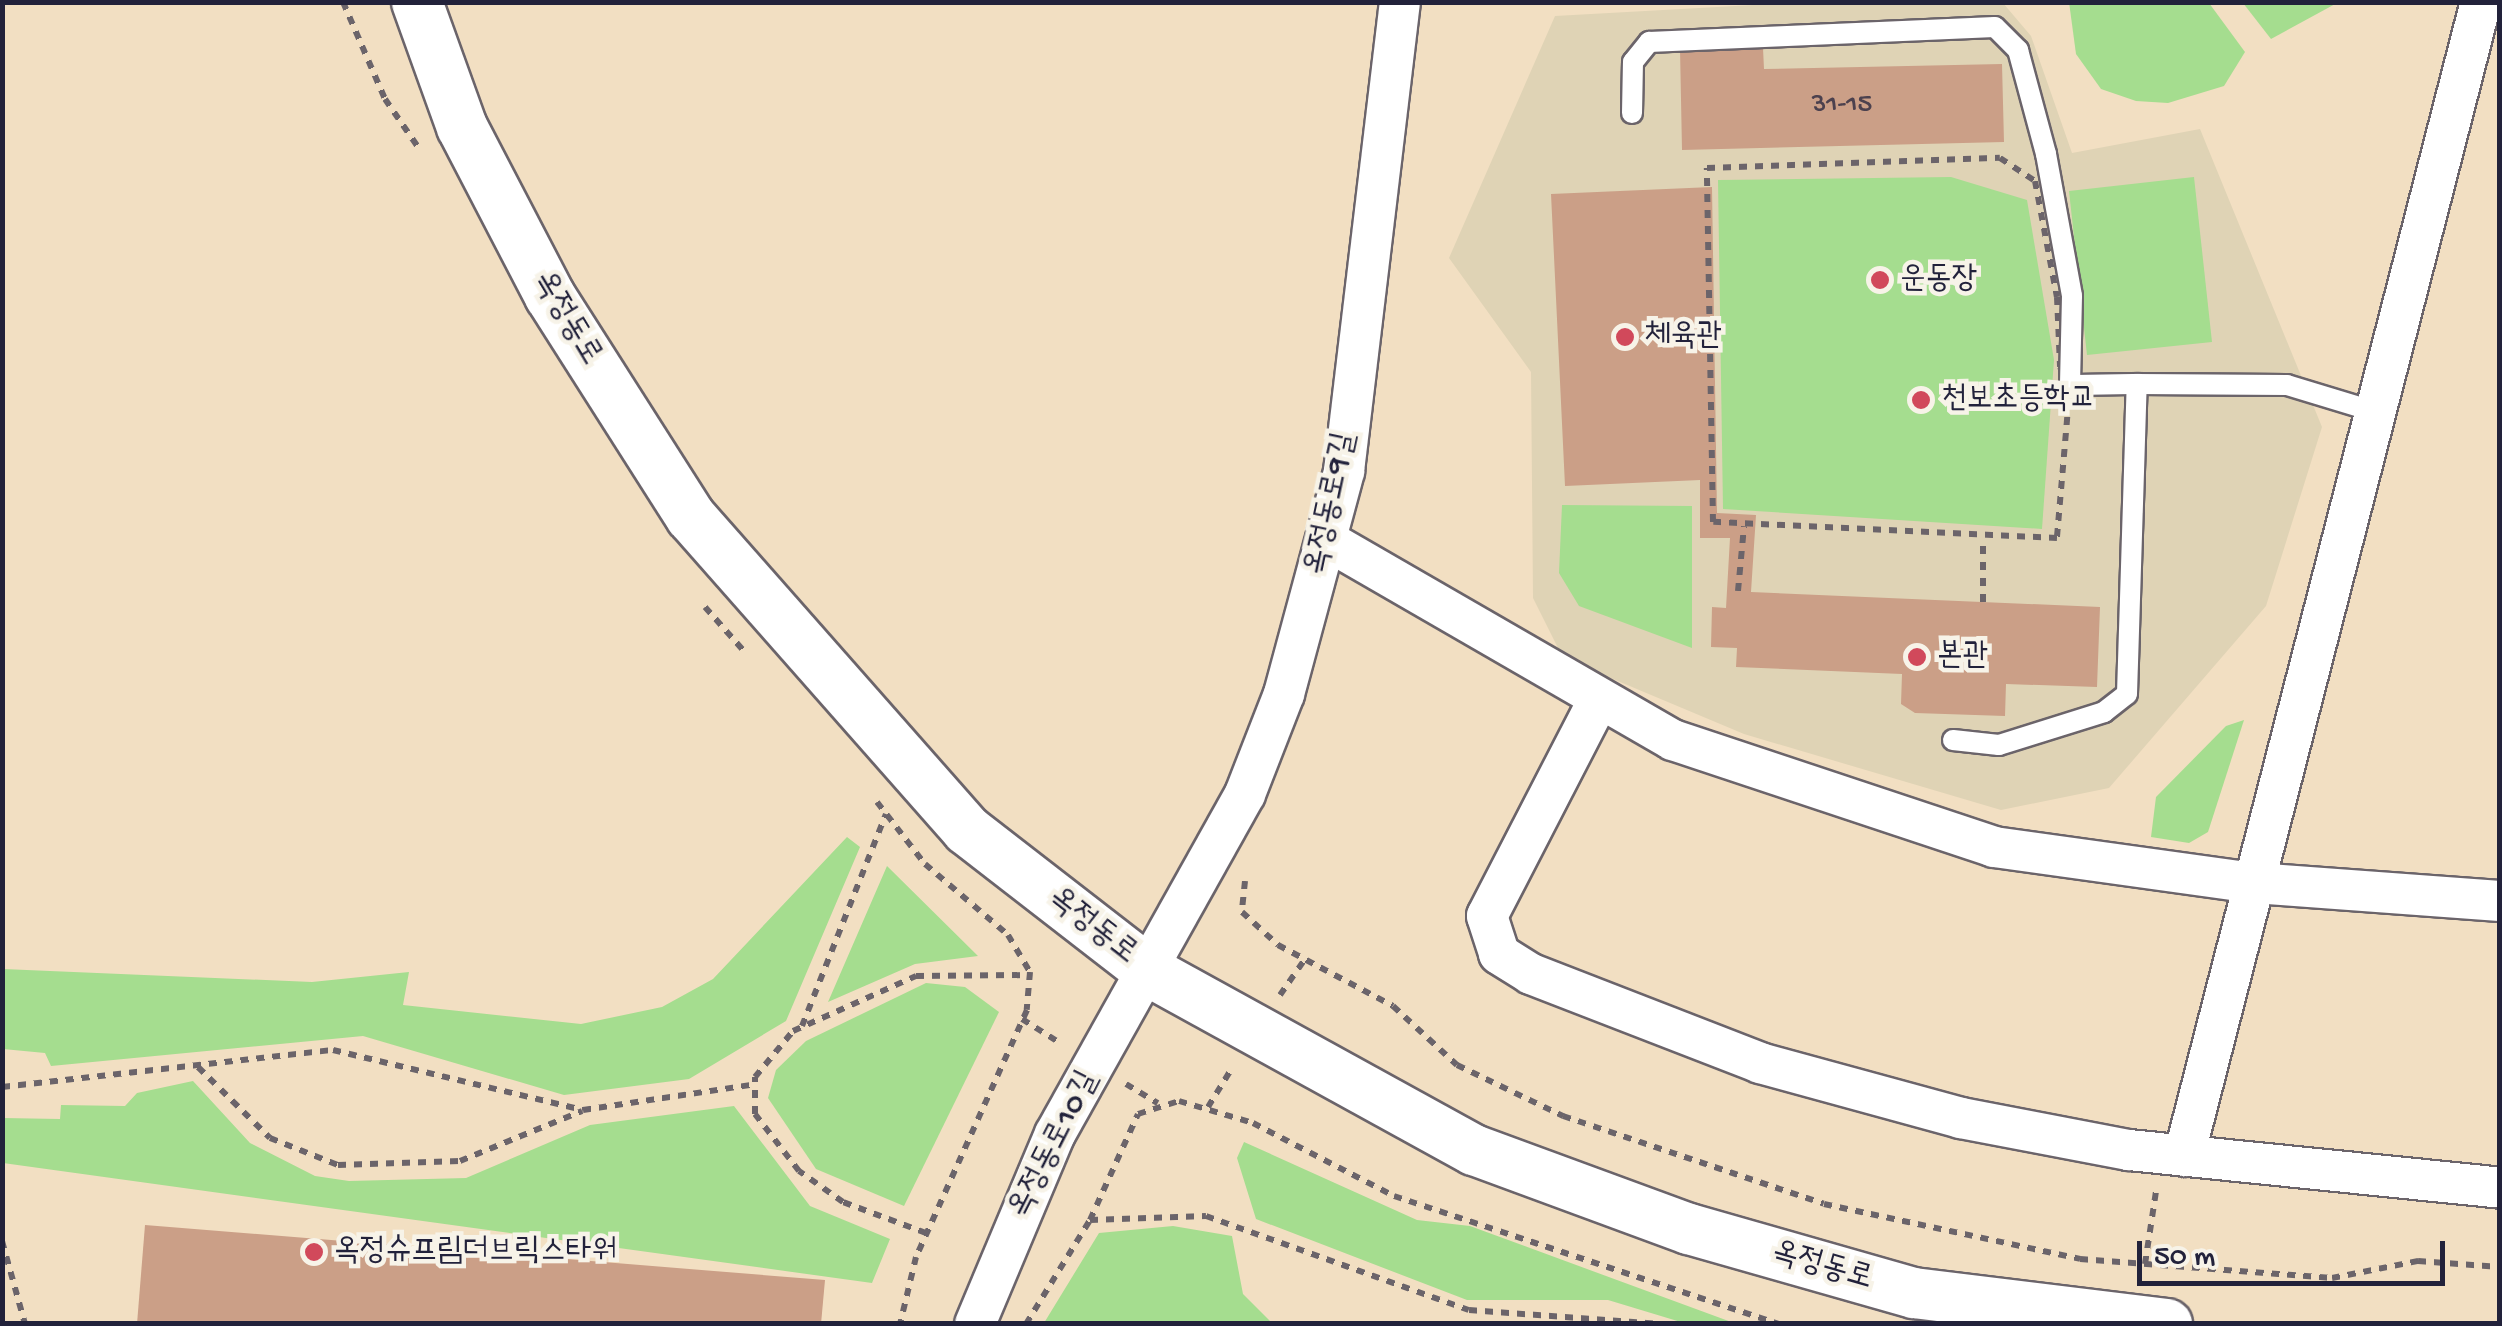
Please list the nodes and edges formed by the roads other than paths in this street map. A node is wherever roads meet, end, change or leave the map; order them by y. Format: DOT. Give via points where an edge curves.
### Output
graph roads {
  1 [pos="417,2"];
  2 [pos="1400,2"];
  3 [pos="2481,2"];
  4 [pos="1632,113"];
  5 [pos="2137,384"];
  6 [pos="2376,412"];
  7 [pos="1328,541"];
  8 [pos="1598,701"];
  9 [pos="1953,740"];
  10 [pos="2254,883"];
  11 [pos="2500,901"];
  12 [pos="1150,972"];
  13 [pos="2184,1156"];
  14 [pos="2500,1188"];
  15 [pos="974,1324"];
  16 [pos="2167,1324"];
  1 -- 12 [label="street, 옥정동로" via="462,127 550,296 691,517 968,830"];
  2 -- 7 [label="street, 옥정동로9길"];
  3 -- 6 [label="street"];
  4 -- 5 [label="lane" via="1633,62 1649,42 1995,28 2018,50 2046,154 2072,296 2070,385"];
  5 -- 6 [label="lane" via="2286,385"];
  5 -- 9 [label="lane" via="2127,694 2104,712 1999,745"];
  6 -- 10 [label="street"];
  7 -- 8 [label="street" via="1420,587"];
  7 -- 12 [label="street, 옥정동로9길" via="1244,794"];
  8 -- 10 [label="street" via="1694,749 1994,847"];
  8 -- 13 [label="street" via="1492,900 1486,928 1499,954 1531,974 1860,1096"];
  10 -- 11 [label="street"];
  10 -- 13 [label="street"];
  12 -- 15 [label="street, 옥정동로10길" via="1055,1134"];
  12 -- 16 [label="street, 옥정동로" via="1474,1150 1689,1229 1914,1293"];
  13 -- 14 [label="street"];
}
